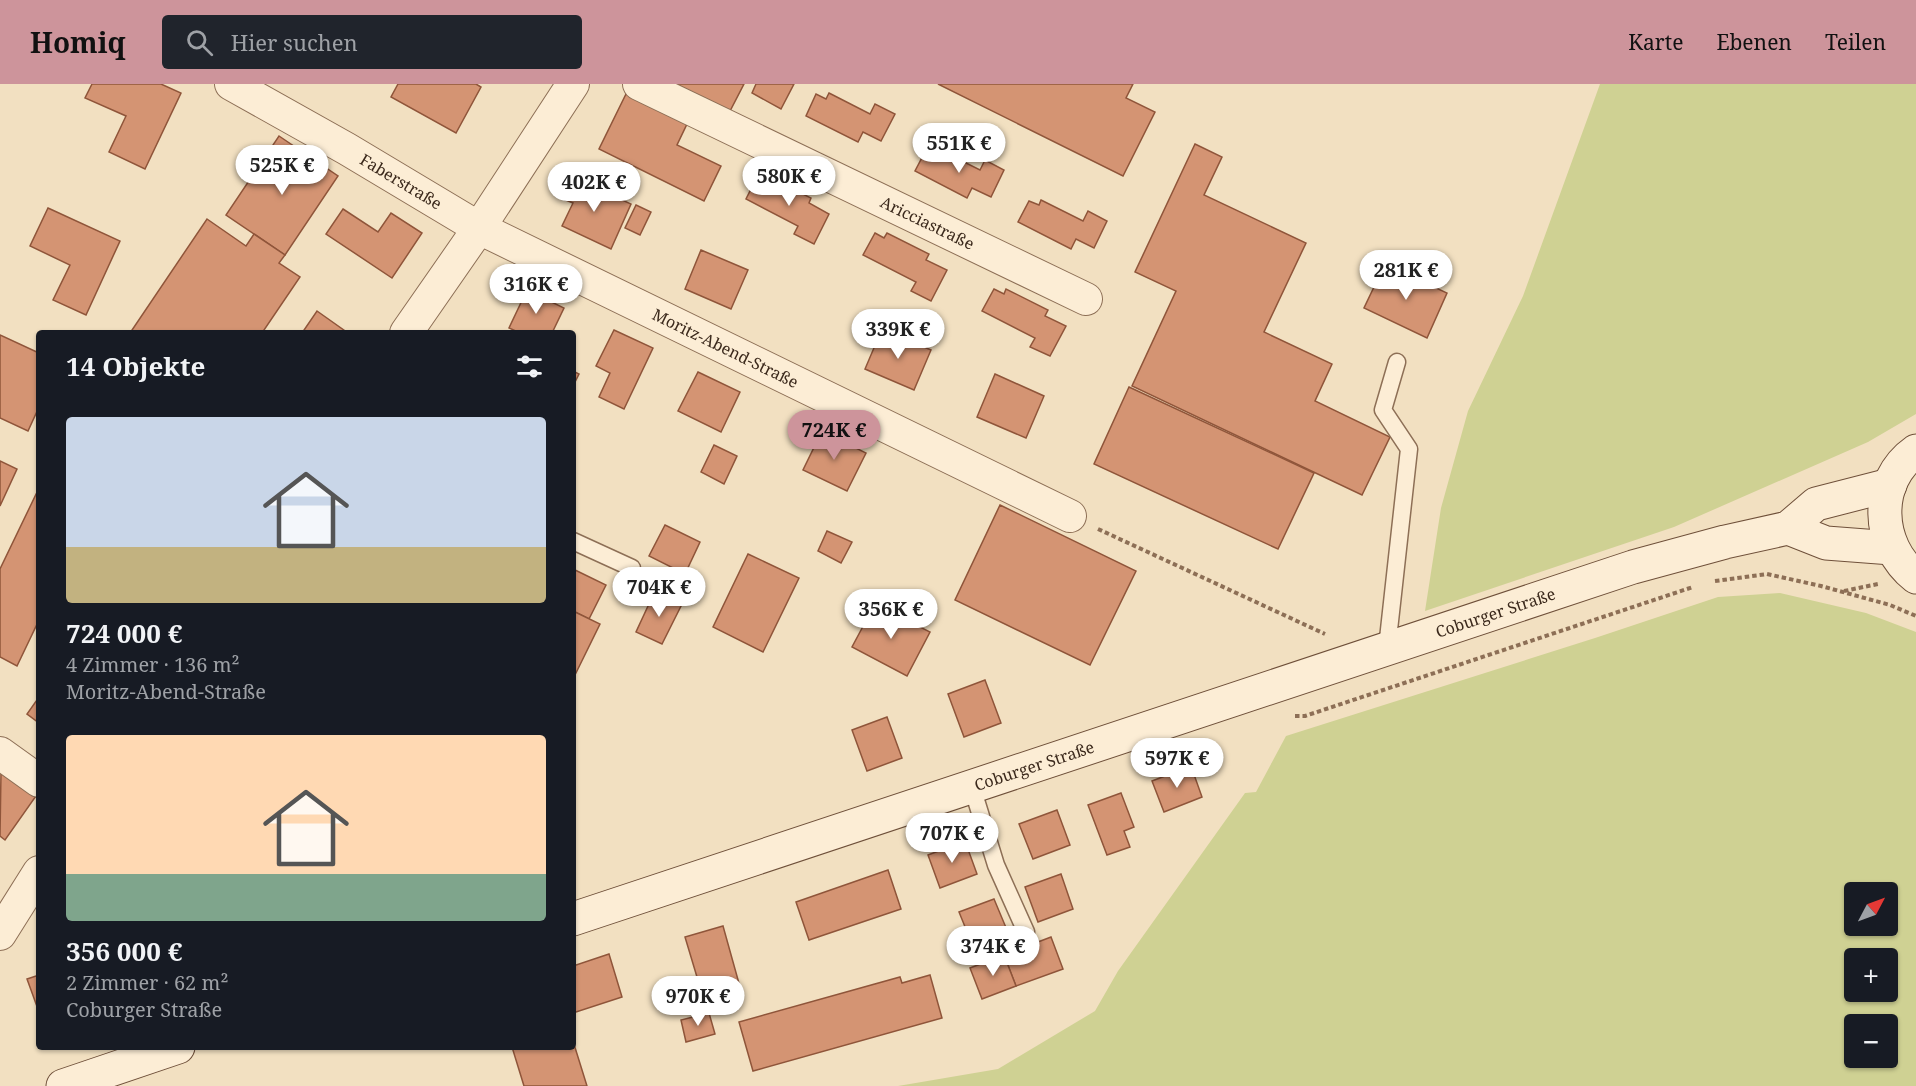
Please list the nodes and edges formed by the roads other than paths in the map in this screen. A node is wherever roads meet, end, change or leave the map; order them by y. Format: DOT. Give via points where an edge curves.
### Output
graph roads {
  1 [pos="231,84"];
  2 [pos="573,84"];
  3 [pos="639,84"];
  4 [pos="479,228"];
  5 [pos="1086,300"];
  6 [pos="408,330"];
  7 [pos="1397,362"];
  8 [pos="1900,469"];
  9 [pos="1070,516"];
  10 [pos="1788,528"];
  11 [pos="576,542"];
  12 [pos="1892,548"];
  13 [pos="632,568"];
  14 [pos="1916,577"];
  15 [pos="1378,652"];
  16 [pos="0,753"];
  17 [pos="36,779"];
  18 [pos="972,787"];
  19 [pos="36,877"];
  20 [pos="576,918"];
  21 [pos="1026,932"];
  22 [pos="0,934"];
  23 [pos="169,1050"];
  24 [pos="63,1086"];
  1 -- 4 [label="street, Faberstraße"];
  2 -- 4 [label="street"];
  3 -- 5 [label="street, Aricciastraße"];
  4 -- 6 [label="street"];
  4 -- 9 [label="street, Moritz-Abend-Straße"];
  7 -- 15 [label="lane" via="1383,410 1409,449"];
  8 -- 10 [label="street" via="1816,504"];
  8 -- 12 [label="street" via="1884,515"];
  10 -- 12 [label="street" via="1826,543"];
  10 -- 15 [label="street, Coburger Straße" via="1634,567"];
  11 -- 13 [label="lane"];
  12 -- 14 [label="street"];
  15 -- 18 [label="street, Coburger Straße"];
  16 -- 17 [label="street"];
  18 -- 20 [label="street, Coburger Straße"];
  18 -- 21 [label="lane" via="996,865"];
  19 -- 22 [label="street"];
  23 -- 24 [label="street"];
}
